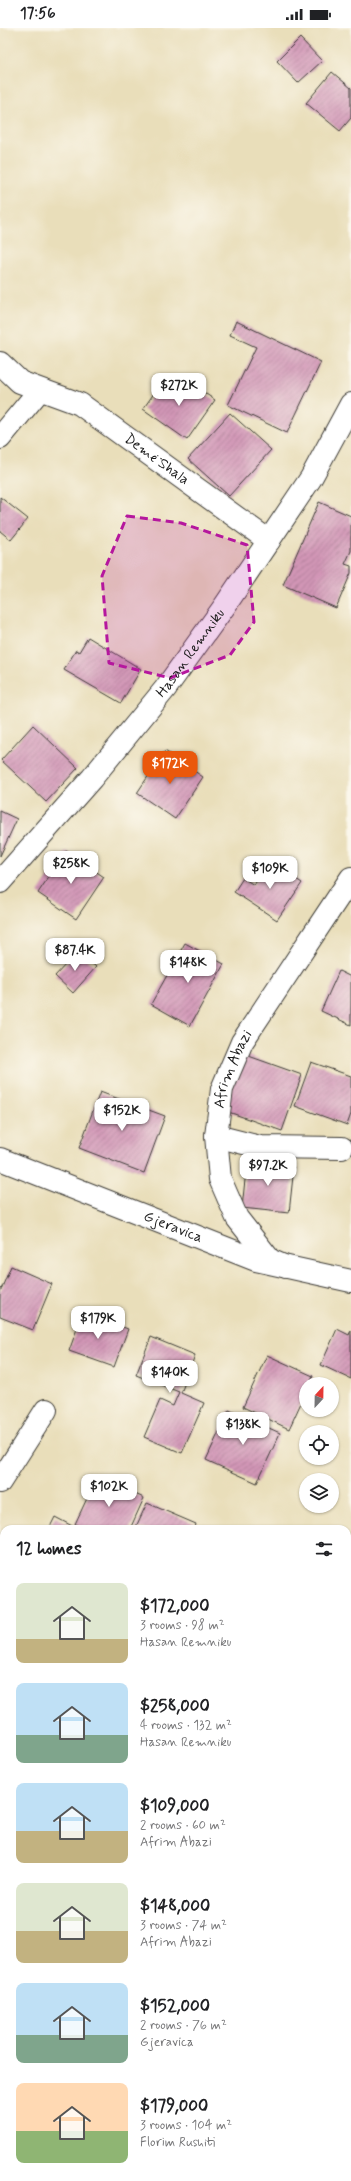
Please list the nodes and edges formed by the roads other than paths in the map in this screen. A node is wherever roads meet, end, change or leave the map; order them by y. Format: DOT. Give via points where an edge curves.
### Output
graph roads {
  1 [pos="0,363"];
  2 [pos="39,391"];
  3 [pos="351,404"];
  4 [pos="0,438"];
  5 [pos="268,541"];
  6 [pos="351,878"];
  7 [pos="0,882"];
  8 [pos="216,1136"];
  9 [pos="342,1148"];
  10 [pos="0,1159"];
  11 [pos="286,1267"];
  12 [pos="351,1281"];
  13 [pos="46,1410"];
  14 [pos="0,1482"];
  1 -- 2 [label="street, Demë Shala" via="20,382"];
  2 -- 4 [label="street"];
  2 -- 5 [label="street, Demë Shala" via="57,394 80,404"];
  3 -- 5 [label="street, Hasan Remniku" via="311,478"];
  5 -- 7 [label="street, Hasan Remniku" via="164,689 92,778"];
  6 -- 8 [label="street, Afrim Abazi" via="242,1042 222,1089"];
  8 -- 9 [label="street" via="260,1147"];
  8 -- 11 [label="street, Afrim Abazi" via="220,1179 237,1218 270,1260"];
  10 -- 11 [label="street, Gjeravica" via="241,1254"];
  11 -- 12 [label="street, Gjeravica"];
  13 -- 14 [label="street"];
}
